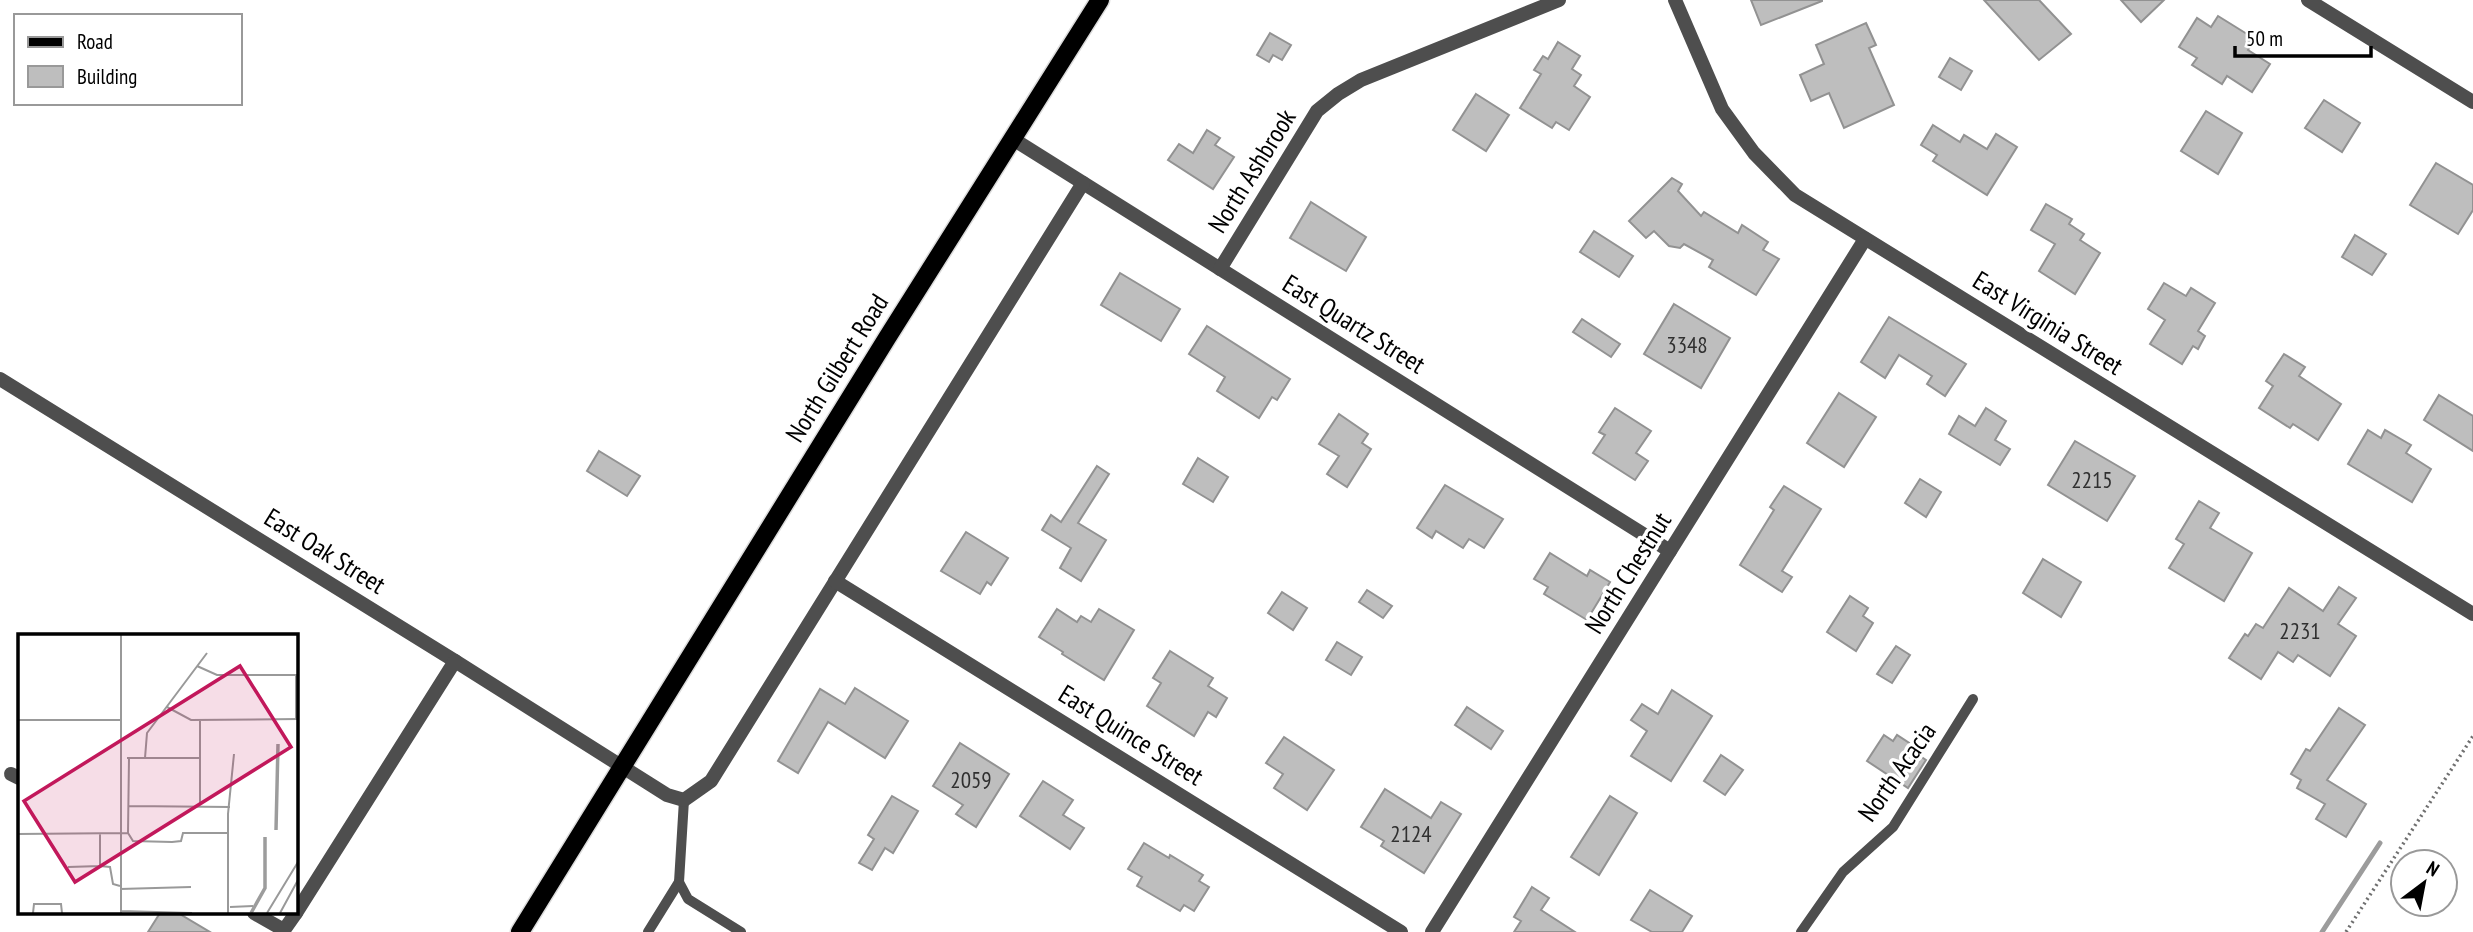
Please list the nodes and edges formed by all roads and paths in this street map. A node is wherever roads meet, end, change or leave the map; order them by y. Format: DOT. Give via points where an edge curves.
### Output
graph roads {
  1 [pos="1100,0"];
  2 [pos="1559,0"];
  3 [pos="1675,0"];
  4 [pos="2308,0"];
  5 [pos="2473,102"];
  6 [pos="1013,139"];
  7 [pos="1083,183"];
  8 [pos="1865,239"];
  9 [pos="1220,269"];
  10 [pos="0,379"];
  11 [pos="1670,551"];
  12 [pos="835,580"];
  13 [pos="2473,614"];
  14 [pos="456,661"];
  15 [pos="1973,699"];
  16 [pos="2473,736"];
  17 [pos="622,767"];
  18 [pos="684,800"];
  19 [pos="680,882"];
  20 [pos="298,910"];
  21 [pos="256,914"];
  22 [pos="295,914"];
  23 [pos="286,931"];
  24 [pos="520,932"];
  25 [pos="648,932"];
  26 [pos="741,932"];
  27 [pos="1401,932"];
  28 [pos="1432,932"];
  29 [pos="1801,932"];
  30 [pos="2346,932"];
  1 -- 6 [label="main road, North Gilbert Road"];
  2 -- 9 [label="street, North Ashbrook" via="1361,80 1338,94 1317,111"];
  3 -- 8 [label="street, East Virginia Street" via="1722,109 1754,153 1796,195"];
  4 -- 5 [label="street"];
  6 -- 7 [label="street, East Quartz Street"];
  6 -- 17 [label="main road, North Gilbert Road"];
  7 -- 9 [label="street, East Quartz Street"];
  7 -- 12 [label="street"];
  8 -- 11 [label="street, North Chestnut"];
  8 -- 13 [label="street, East Virginia Street"];
  9 -- 11 [label="street, East Quartz Street"];
  10 -- 14 [label="street, East Oak Street"];
  11 -- 28 [label="street, North Chestnut"];
  12 -- 18 [label="street" via="711,781"];
  12 -- 27 [label="street, East Quince Street"];
  14 -- 17 [label="street, East Oak Street"];
  14 -- 20 [label="street"];
  15 -- 29 [label="lane, North Acacia" via="1894,827 1843,872"];
  16 -- 30 [label="path"];
  17 -- 18 [label="street" via="673,799"];
  17 -- 24 [label="main road, North Gilbert Road"];
  18 -- 19 [label="lane"];
  19 -- 25 [label="lane"];
  19 -- 26 [label="lane" via="688,899"];
  21 -- 23 [label="street"];
  22 -- 23 [label="street"];
}
